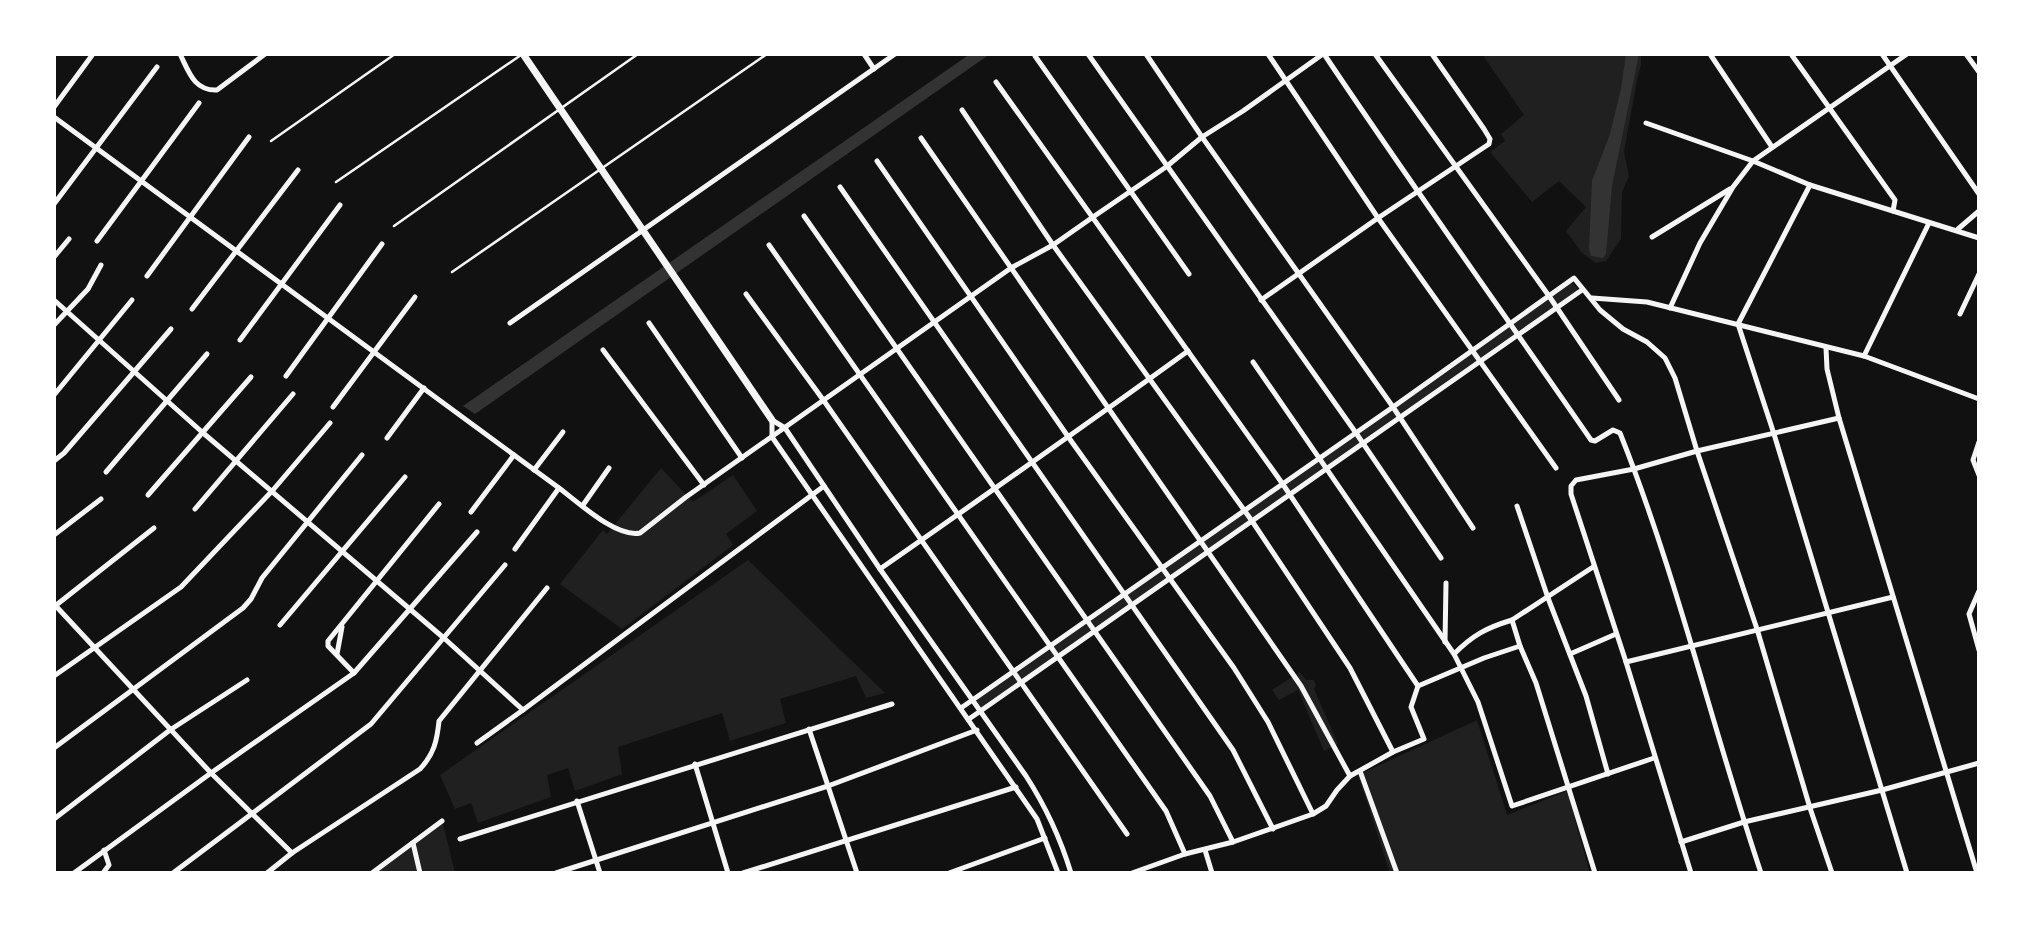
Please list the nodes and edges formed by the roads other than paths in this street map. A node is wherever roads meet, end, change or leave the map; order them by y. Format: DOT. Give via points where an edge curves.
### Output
graph roads {
  1 [pos="93,54"];
  2 [pos="180,54"];
  3 [pos="265,54"];
  4 [pos="395,54"];
  5 [pos="523,54"];
  6 [pos="638,54"];
  7 [pos="767,54"];
  8 [pos="864,54"];
  9 [pos="895,54"];
  10 [pos="1088,54"];
  11 [pos="1146,54"];
  12 [pos="1268,54"];
  13 [pos="1323,54"];
  14 [pos="1375,54"];
  15 [pos="1432,54"];
  16 [pos="1710,54"];
  17 [pos="1791,54"];
  18 [pos="1882,54"];
  19 [pos="1907,54"];
  20 [pos="1966,54"];
  21 [pos="1034,56"];
  22 [pos="157,66"];
  23 [pos="1890,66"];
  24 [pos="874,69"];
  25 [pos="1979,72"];
  26 [pos="1286,79"];
  27 [pos="996,82"];
  28 [pos="199,103"];
  29 [pos="54,107"];
  30 [pos="1830,107"];
  31 [pos="561,108"];
  32 [pos="962,110"];
  33 [pos="54,117"];
  34 [pos="1646,123"];
  35 [pos="250,137"];
  36 [pos="1202,137"];
  37 [pos="921,138"];
  38 [pos="271,141"];
  39 [pos="95,147"];
  40 [pos="1772,147"];
  41 [pos="877,161"];
  42 [pos="1753,161"];
  43 [pos="1454,166"];
  44 [pos="1166,167"];
  45 [pos="601,168"];
  46 [pos="298,170"];
  47 [pos="336,181"];
  48 [pos="143,182"];
  49 [pos="1810,185"];
  50 [pos="840,187"];
  51 [pos="1732,187"];
  52 [pos="1130,192"];
  53 [pos="1416,192"];
  54 [pos="1979,194"];
  55 [pos="54,204"];
  56 [pos="340,205"];
  57 [pos="1893,211"];
  58 [pos="1979,211"];
  59 [pos="804,216"];
  60 [pos="1093,217"];
  61 [pos="192,218"];
  62 [pos="1378,218"];
  63 [pos="1929,223"];
  64 [pos="394,226"];
  65 [pos="1958,229"];
  66 [pos="643,231"];
  67 [pos="1652,237"];
  68 [pos="1979,238"];
  69 [pos="69,239"];
  70 [pos="97,241"];
  71 [pos="382,244"];
  72 [pos="769,244"];
  73 [pos="1053,245"];
  74 [pos="237,251"];
  75 [pos="54,257"];
  76 [pos="101,265"];
  77 [pos="1011,268"];
  78 [pos="452,272"];
  79 [pos="1299,273"];
  80 [pos="1189,274"];
  81 [pos="1979,274"];
  82 [pos="147,276"];
  83 [pos="282,284"];
  84 [pos="1582,290"];
  85 [pos="746,294"];
  86 [pos="971,296"];
  87 [pos="1549,296"];
  88 [pos="415,297"];
  89 [pos="1592,298"];
  90 [pos="54,300"];
  91 [pos="132,300"];
  92 [pos="1261,300"];
  93 [pos="1670,307"];
  94 [pos="1556,308"];
  95 [pos="192,309"];
  96 [pos="67,311"];
  97 [pos="1960,314"];
  98 [pos="329,319"];
  99 [pos="510,323"];
  100 [pos="649,323"];
  101 [pos="934,323"];
  102 [pos="1511,323"];
  103 [pos="1738,324"];
  104 [pos="54,325"];
  105 [pos="171,330"];
  106 [pos="1518,335"];
  107 [pos="99,340"];
  108 [pos="240,340"];
  109 [pos="1826,348"];
  110 [pos="896,349"];
  111 [pos="603,350"];
  112 [pos="1472,350"];
  113 [pos="1188,351"];
  114 [pos="374,352"];
  115 [pos="207,354"];
  116 [pos="1864,356"];
  117 [pos="1481,360"];
  118 [pos="1253,362"];
  119 [pos="134,372"];
  120 [pos="861,374"];
  121 [pos="286,376"];
  122 [pos="251,377"];
  123 [pos="1150,379"];
  124 [pos="424,388"];
  125 [pos="293,394"];
  126 [pos="54,395"];
  127 [pos="1979,399"];
  128 [pos="1619,400"];
  129 [pos="824,401"];
  130 [pos="169,402"];
  131 [pos="333,407"];
  132 [pos="1393,407"];
  133 [pos="1110,410"];
  134 [pos="1839,418"];
  135 [pos="1399,419"];
  136 [pos="772,420"];
  137 [pos="330,423"];
  138 [pos="785,428"];
  139 [pos="202,432"];
  140 [pos="563,432"];
  141 [pos="1356,433"];
  142 [pos="1774,434"];
  143 [pos="772,437"];
  144 [pos="387,438"];
  145 [pos="1069,438"];
  146 [pos="1979,442"];
  147 [pos="1363,443"];
  148 [pos="1696,452"];
  149 [pos="362,455"];
  150 [pos="514,455"];
  151 [pos="742,458"];
  152 [pos="1318,458"];
  153 [pos="54,461"];
  154 [pos="237,461"];
  155 [pos="1032,463"];
  156 [pos="610,468"];
  157 [pos="1556,468"];
  158 [pos="1326,469"];
  159 [pos="1634,469"];
  160 [pos="534,470"];
  161 [pos="106,472"];
  162 [pos="1979,475"];
  163 [pos="405,477"];
  164 [pos="1282,483"];
  165 [pos="704,485"];
  166 [pos="824,486"];
  167 [pos="995,487"];
  168 [pos="559,488"];
  169 [pos="272,490"];
  170 [pos="811,493"];
  171 [pos="1290,494"];
  172 [pos="148,495"];
  173 [pos="101,499"];
  174 [pos="439,504"];
  175 [pos="583,505"];
  176 [pos="1517,506"];
  177 [pos="195,509"];
  178 [pos="1244,510"];
  179 [pos="471,512"];
  180 [pos="958,514"];
  181 [pos="308,521"];
  182 [pos="1252,521"];
  183 [pos="154,528"];
  184 [pos="1473,528"];
  185 [pos="477,532"];
  186 [pos="54,535"];
  187 [pos="920,541"];
  188 [pos="1200,541"];
  189 [pos="515,549"];
  190 [pos="342,552"];
  191 [pos="1208,552"];
  192 [pos="1441,558"];
  193 [pos="505,565"];
  194 [pos="1593,567"];
  195 [pos="1161,568"];
  196 [pos="880,569"];
  197 [pos="1169,579"];
  198 [pos="377,581"];
  199 [pos="1446,583"];
  200 [pos="547,589"];
  201 [pos="1979,591"];
  202 [pos="1125,594"];
  203 [pos="1893,597"];
  204 [pos="1548,598"];
  205 [pos="55,605"];
  206 [pos="1133,605"];
  207 [pos="410,608"];
  208 [pos="1828,612"];
  209 [pos="1088,619"];
  210 [pos="1512,620"];
  211 [pos="280,625"];
  212 [pos="342,625"];
  213 [pos="1757,629"];
  214 [pos="1096,630"];
  215 [pos="1616,634"];
  216 [pos="445,639"];
  217 [pos="1445,642"];
  218 [pos="1052,645"];
  219 [pos="1520,646"];
  220 [pos="1692,646"];
  221 [pos="94,648"];
  222 [pos="1979,650"];
  223 [pos="337,654"];
  224 [pos="1454,654"];
  225 [pos="1570,654"];
  226 [pos="1059,656"];
  227 [pos="1626,662"];
  228 [pos="1461,668"];
  229 [pos="480,669"];
  230 [pos="1013,672"];
  231 [pos="354,673"];
  232 [pos="54,676"];
  233 [pos="247,680"];
  234 [pos="1021,683"];
  235 [pos="1418,686"];
  236 [pos="132,689"];
  237 [pos="971,700"];
  238 [pos="892,704"];
  239 [pos="961,708"];
  240 [pos="523,710"];
  241 [pos="979,711"];
  242 [pos="968,719"];
  243 [pos="809,729"];
  244 [pos="170,730"];
  245 [pos="976,730"];
  246 [pos="477,743"];
  247 [pos="54,748"];
  248 [pos="1393,752"];
  249 [pos="1654,758"];
  250 [pos="695,764"];
  251 [pos="1979,764"];
  252 [pos="1360,771"];
  253 [pos="1947,771"];
  254 [pos="211,773"];
  255 [pos="1608,774"];
  256 [pos="1350,776"];
  257 [pos="828,786"];
  258 [pos="1016,787"];
  259 [pos="1569,787"];
  260 [pos="1882,790"];
  261 [pos="577,801"];
  262 [pos="1810,808"];
  263 [pos="252,814"];
  264 [pos="1313,814"];
  265 [pos="54,819"];
  266 [pos="442,821"];
  267 [pos="1744,822"];
  268 [pos="713,824"];
  269 [pos="1273,829"];
  270 [pos="1127,834"];
  271 [pos="1045,838"];
  272 [pos="460,839"];
  273 [pos="846,841"];
  274 [pos="413,842"];
  275 [pos="1233,842"];
  276 [pos="1681,842"];
  277 [pos="104,850"];
  278 [pos="1205,850"];
  279 [pos="292,853"];
  280 [pos="1185,854"];
  281 [pos="596,859"];
  282 [pos="1154,870"];
  283 [pos="74,873"];
  284 [pos="103,873"];
  285 [pos="173,873"];
  286 [pos="267,873"];
  287 [pos="372,873"];
  288 [pos="420,873"];
  289 [pos="556,873"];
  290 [pos="600,873"];
  291 [pos="728,873"];
  292 [pos="743,873"];
  293 [pos="857,873"];
  294 [pos="949,873"];
  295 [pos="1058,873"];
  296 [pos="1071,873"];
  297 [pos="1132,873"];
  298 [pos="1212,873"];
  299 [pos="1397,873"];
  300 [pos="1595,873"];
  301 [pos="1691,873"];
  302 [pos="1761,873"];
  303 [pos="1832,873"];
  304 [pos="1907,873"];
  305 [pos="1977,873"];
  1 -- 29 [label="street"];
  2 -- 3 [label="street" via="197,85 217,90"];
  4 -- 38 [label="lane"];
  5 -- 31 [label="street"];
  5 -- 47 [label="lane"];
  6 -- 31 [label="lane"];
  7 -- 45 [label="lane"];
  8 -- 24 [label="street"];
  9 -- 24 [label="street"];
  10 -- 44 [label="street"];
  11 -- 36 [label="street"];
  12 -- 26 [label="street"];
  13 -- 26 [label="street"];
  13 -- 53 [label="street"];
  14 -- 43 [label="street"];
  15 -- 43 [label="street" via="1490,139"];
  16 -- 40 [label="street"];
  17 -- 30 [label="street"];
  18 -- 23 [label="street"];
  19 -- 23 [label="street"];
  20 -- 25 [label="street"];
  21 -- 52 [label="street"];
  22 -- 39 [label="street"];
  23 -- 30 [label="street"];
  23 -- 54 [label="street"];
  24 -- 66 [label="street"];
  26 -- 36 [label="street"];
  26 -- 62 [label="street"];
  27 -- 60 [label="street"];
  28 -- 48 [label="street"];
  30 -- 40 [label="street"];
  30 -- 57 [label="street" via="1895,200"];
  31 -- 45 [label="street"];
  31 -- 64 [label="lane"];
  32 -- 73 [label="street"];
  33 -- 39 [label="street"];
  34 -- 42 [label="street"];
  35 -- 61 [label="street"];
  36 -- 44 [label="street"];
  36 -- 79 [label="street"];
  37 -- 77 [label="street"];
  39 -- 48 [label="street"];
  39 -- 55 [label="street"];
  40 -- 42 [label="street"];
  41 -- 86 [label="street"];
  42 -- 49 [label="street"];
  42 -- 51 [label="street"];
  43 -- 53 [label="street"];
  43 -- 87 [label="street"];
  44 -- 52 [label="street"];
  44 -- 92 [label="street"];
  45 -- 66 [label="street"];
  45 -- 78 [label="lane"];
  46 -- 74 [label="street"];
  48 -- 61 [label="street"];
  48 -- 70 [label="street"];
  49 -- 57 [label="street"];
  49 -- 103 [label="street"];
  50 -- 101 [label="street"];
  51 -- 67 [label="street"];
  51 -- 93 [label="street"];
  52 -- 60 [label="street"];
  52 -- 80 [label="street"];
  53 -- 62 [label="street"];
  53 -- 102 [label="street"];
  56 -- 83 [label="street"];
  57 -- 63 [label="street"];
  58 -- 65 [label="street"];
  59 -- 110 [label="street"];
  60 -- 73 [label="street"];
  60 -- 113 [label="street"];
  61 -- 74 [label="street"];
  61 -- 82 [label="street"];
  62 -- 79 [label="street"];
  62 -- 112 [label="street"];
  63 -- 65 [label="street"];
  63 -- 116 [label="street"];
  65 -- 68 [label="street"];
  66 -- 99 [label="street"];
  66 -- 136 [label="street"];
  69 -- 75 [label="street"];
  71 -- 98 [label="street"];
  72 -- 120 [label="street"];
  73 -- 77 [label="street"];
  73 -- 123 [label="street"];
  74 -- 83 [label="street"];
  74 -- 95 [label="street"];
  76 -- 96 [label="street" via="88,289"];
  77 -- 86 [label="street"];
  77 -- 133 [label="street"];
  79 -- 92 [label="street"];
  79 -- 132 [label="street"];
  81 -- 97 [label="street"];
  83 -- 98 [label="street"];
  83 -- 108 [label="street"];
  84 -- 87 [label="street" via="1573,278"];
  84 -- 89 [label="street"];
  84 -- 94 [label="street"];
  85 -- 129 [label="street"];
  86 -- 101 [label="street"];
  86 -- 145 [label="street"];
  87 -- 94 [label="street"];
  87 -- 102 [label="street"];
  88 -- 114 [label="street"];
  89 -- 93 [label="street"];
  89 -- 148 [label="street" via="1615,323 1665,358"];
  90 -- 96 [label="street"];
  91 -- 107 [label="street"];
  92 -- 141 [label="street"];
  93 -- 103 [label="street"];
  94 -- 106 [label="street"];
  94 -- 128 [label="street"];
  96 -- 104 [label="street"];
  96 -- 107 [label="street"];
  98 -- 114 [label="street"];
  98 -- 121 [label="street"];
  100 -- 151 [label="street"];
  101 -- 110 [label="street"];
  101 -- 155 [label="street"];
  102 -- 106 [label="street"];
  102 -- 112 [label="street"];
  103 -- 109 [label="street"];
  103 -- 142 [label="street"];
  105 -- 119 [label="street"];
  106 -- 117 [label="street"];
  106 -- 159 [label="street" via="1591,440 1617,430"];
  107 -- 119 [label="street"];
  107 -- 126 [label="street"];
  109 -- 116 [label="street"];
  109 -- 134 [label="street"];
  110 -- 120 [label="street"];
  110 -- 167 [label="street"];
  111 -- 165 [label="street"];
  112 -- 117 [label="street"];
  112 -- 132 [label="street"];
  113 -- 123 [label="street"];
  113 -- 164 [label="street"];
  114 -- 124 [label="street"];
  114 -- 131 [label="street"];
  115 -- 130 [label="street"];
  116 -- 127 [label="street"];
  117 -- 135 [label="street"];
  117 -- 157 [label="street"];
  118 -- 152 [label="street"];
  119 -- 130 [label="street"];
  119 -- 153 [label="street"];
  120 -- 129 [label="street"];
  120 -- 180 [label="street"];
  122 -- 139 [label="street"];
  123 -- 133 [label="street"];
  123 -- 178 [label="street"];
  124 -- 144 [label="street"];
  124 -- 150 [label="street"];
  125 -- 154 [label="street"];
  129 -- 138 [label="street"];
  129 -- 187 [label="street"];
  130 -- 139 [label="street"];
  130 -- 161 [label="street"];
  132 -- 135 [label="street"];
  132 -- 141 [label="street"];
  133 -- 145 [label="street"];
  133 -- 188 [label="street"];
  134 -- 142 [label="street"];
  134 -- 203 [label="street"];
  135 -- 147 [label="street"];
  135 -- 184 [label="street"];
  136 -- 138 [label="street"];
  136 -- 143 [label="street"];
  137 -- 169 [label="street"];
  138 -- 143 [label="street"];
  138 -- 166 [label="street"];
  139 -- 154 [label="street"];
  139 -- 172 [label="street"];
  140 -- 160 [label="street"];
  141 -- 147 [label="street"];
  141 -- 152 [label="street"];
  142 -- 148 [label="street"];
  142 -- 208 [label="street"];
  143 -- 151 [label="street"];
  143 -- 170 [label="street"];
  145 -- 155 [label="street"];
  145 -- 195 [label="street"];
  146 -- 162 [label="street" via="1973,460"];
  147 -- 158 [label="street"];
  147 -- 192 [label="street"];
  148 -- 159 [label="street"];
  148 -- 213 [label="street"];
  149 -- 181 [label="street"];
  150 -- 160 [label="street"];
  150 -- 179 [label="street"];
  151 -- 165 [label="street"];
  152 -- 158 [label="street"];
  152 -- 164 [label="street"];
  154 -- 169 [label="street"];
  154 -- 177 [label="street"];
  155 -- 167 [label="street"];
  155 -- 202 [label="street"];
  156 -- 175 [label="street"];
  158 -- 171 [label="street"];
  158 -- 217 [label="street"];
  159 -- 194 [label="street" via="1576,480 1571,486"];
  159 -- 220 [label="street"];
  160 -- 168 [label="street"];
  163 -- 190 [label="street"];
  164 -- 171 [label="street"];
  164 -- 178 [label="street"];
  165 -- 175 [label="street" via="634,534 618,531"];
  166 -- 170 [label="street"];
  166 -- 196 [label="street"];
  167 -- 180 [label="street"];
  167 -- 209 [label="street"];
  168 -- 175 [label="street"];
  168 -- 189 [label="street"];
  169 -- 181 [label="street"];
  169 -- 221 [label="street" via="181,587"];
  170 -- 239 [label="street"];
  170 -- 240 [label="street"];
  171 -- 182 [label="street"];
  171 -- 235 [label="street"];
  173 -- 186 [label="street"];
  174 -- 198 [label="street"];
  176 -- 204 [label="street"];
  178 -- 182 [label="street"];
  178 -- 188 [label="street"];
  180 -- 187 [label="street"];
  180 -- 218 [label="street"];
  181 -- 190 [label="street"];
  181 -- 236 [label="street" via="243,608"];
  182 -- 191 [label="street"];
  182 -- 248 [label="street" via="1350,668"];
  183 -- 205 [label="street"];
  185 -- 207 [label="street"];
  187 -- 196 [label="street"];
  187 -- 230 [label="street"];
  188 -- 191 [label="street"];
  188 -- 195 [label="street"];
  190 -- 198 [label="street"];
  190 -- 211 [label="street"];
  191 -- 197 [label="street"];
  191 -- 256 [label="street" via="1301,686"];
  193 -- 216 [label="street"];
  194 -- 204 [label="street"];
  194 -- 215 [label="street"];
  195 -- 197 [label="street"];
  195 -- 202 [label="street"];
  196 -- 237 [label="street"];
  197 -- 206 [label="street"];
  197 -- 264 [label="street" via="1268,722"];
  198 -- 207 [label="street"];
  198 -- 212 [label="street"];
  199 -- 217 [label="street"];
  200 -- 229 [label="street"];
  201 -- 222 [label="street" via="1969,614"];
  202 -- 206 [label="street"];
  202 -- 209 [label="street"];
  203 -- 208 [label="street"];
  203 -- 253 [label="street"];
  204 -- 210 [label="street"];
  204 -- 225 [label="street"];
  205 -- 221 [label="street"];
  206 -- 214 [label="street"];
  206 -- 269 [label="street" via="1233,750"];
  207 -- 216 [label="street"];
  207 -- 231 [label="street"];
  208 -- 213 [label="street"];
  208 -- 260 [label="street"];
  209 -- 214 [label="street"];
  209 -- 218 [label="street"];
  210 -- 219 [label="street"];
  210 -- 224 [label="street" via="1471,637"];
  212 -- 223 [label="street"];
  212 -- 223 [label="street" via="328,641"];
  213 -- 220 [label="street"];
  213 -- 262 [label="street"];
  214 -- 226 [label="street"];
  214 -- 275 [label="street" via="1210,796"];
  215 -- 225 [label="street"];
  215 -- 227 [label="street"];
  216 -- 229 [label="street"];
  216 -- 263 [label="street" via="371,724"];
  217 -- 224 [label="street"];
  218 -- 226 [label="street"];
  218 -- 230 [label="street"];
  219 -- 228 [label="street"];
  219 -- 259 [label="street"];
  220 -- 227 [label="street"];
  220 -- 267 [label="street"];
  221 -- 232 [label="street"];
  221 -- 236 [label="street"];
  223 -- 231 [label="street"];
  224 -- 228 [label="street"];
  225 -- 255 [label="street"];
  226 -- 234 [label="street"];
  226 -- 280 [label="street" via="1166,811"];
  227 -- 249 [label="street"];
  228 -- 235 [label="street"];
  228 -- 259 [label="street" via="1478,702 1512,806"];
  229 -- 240 [label="street"];
  229 -- 279 [label="street" via="439,721 431,757 420,769"];
  230 -- 234 [label="street"];
  230 -- 237 [label="street"];
  231 -- 254 [label="street"];
  233 -- 244 [label="street"];
  234 -- 241 [label="street"];
  234 -- 270 [label="street"];
  235 -- 248 [label="street" via="1411,708 1424,739"];
  236 -- 244 [label="street"];
  236 -- 247 [label="street"];
  237 -- 239 [label="street"];
  237 -- 241 [label="street"];
  238 -- 243 [label="street"];
  239 -- 242 [label="street"];
  240 -- 246 [label="street"];
  241 -- 242 [label="street"];
  241 -- 296 [label="street" via="1048,810"];
  242 -- 245 [label="street"];
  243 -- 250 [label="street"];
  243 -- 257 [label="street"];
  244 -- 254 [label="street"];
  244 -- 265 [label="street"];
  245 -- 257 [label="street"];
  245 -- 258 [label="street"];
  248 -- 252 [label="street"];
  249 -- 255 [label="street"];
  249 -- 276 [label="street"];
  250 -- 261 [label="street"];
  250 -- 268 [label="street"];
  251 -- 253 [label="street"];
  252 -- 256 [label="street"];
  252 -- 299 [label="street"];
  253 -- 260 [label="street"];
  253 -- 305 [label="street"];
  254 -- 263 [label="street"];
  254 -- 277 [label="street"];
  255 -- 259 [label="street"];
  256 -- 264 [label="street" via="1326,806"];
  257 -- 268 [label="street"];
  257 -- 273 [label="street"];
  258 -- 271 [label="street"];
  258 -- 273 [label="street"];
  259 -- 300 [label="street"];
  260 -- 262 [label="street"];
  260 -- 304 [label="street"];
  261 -- 272 [label="street"];
  261 -- 281 [label="street"];
  262 -- 267 [label="street"];
  262 -- 303 [label="street"];
  263 -- 279 [label="street"];
  263 -- 285 [label="street"];
  264 -- 269 [label="street"];
  266 -- 274 [label="street"];
  267 -- 276 [label="street"];
  267 -- 302 [label="street"];
  268 -- 281 [label="street"];
  268 -- 291 [label="street"];
  269 -- 275 [label="street"];
  271 -- 294 [label="street"];
  271 -- 295 [label="street"];
  273 -- 292 [label="street"];
  273 -- 293 [label="street"];
  274 -- 287 [label="street"];
  274 -- 288 [label="street"];
  275 -- 278 [label="street"];
  276 -- 301 [label="street"];
  277 -- 283 [label="street"];
  277 -- 284 [label="street" via="109,864"];
  278 -- 280 [label="street"];
  278 -- 298 [label="street"];
  279 -- 286 [label="street"];
  280 -- 282 [label="street"];
  281 -- 289 [label="street"];
  281 -- 290 [label="street"];
  282 -- 297 [label="street"];
}
